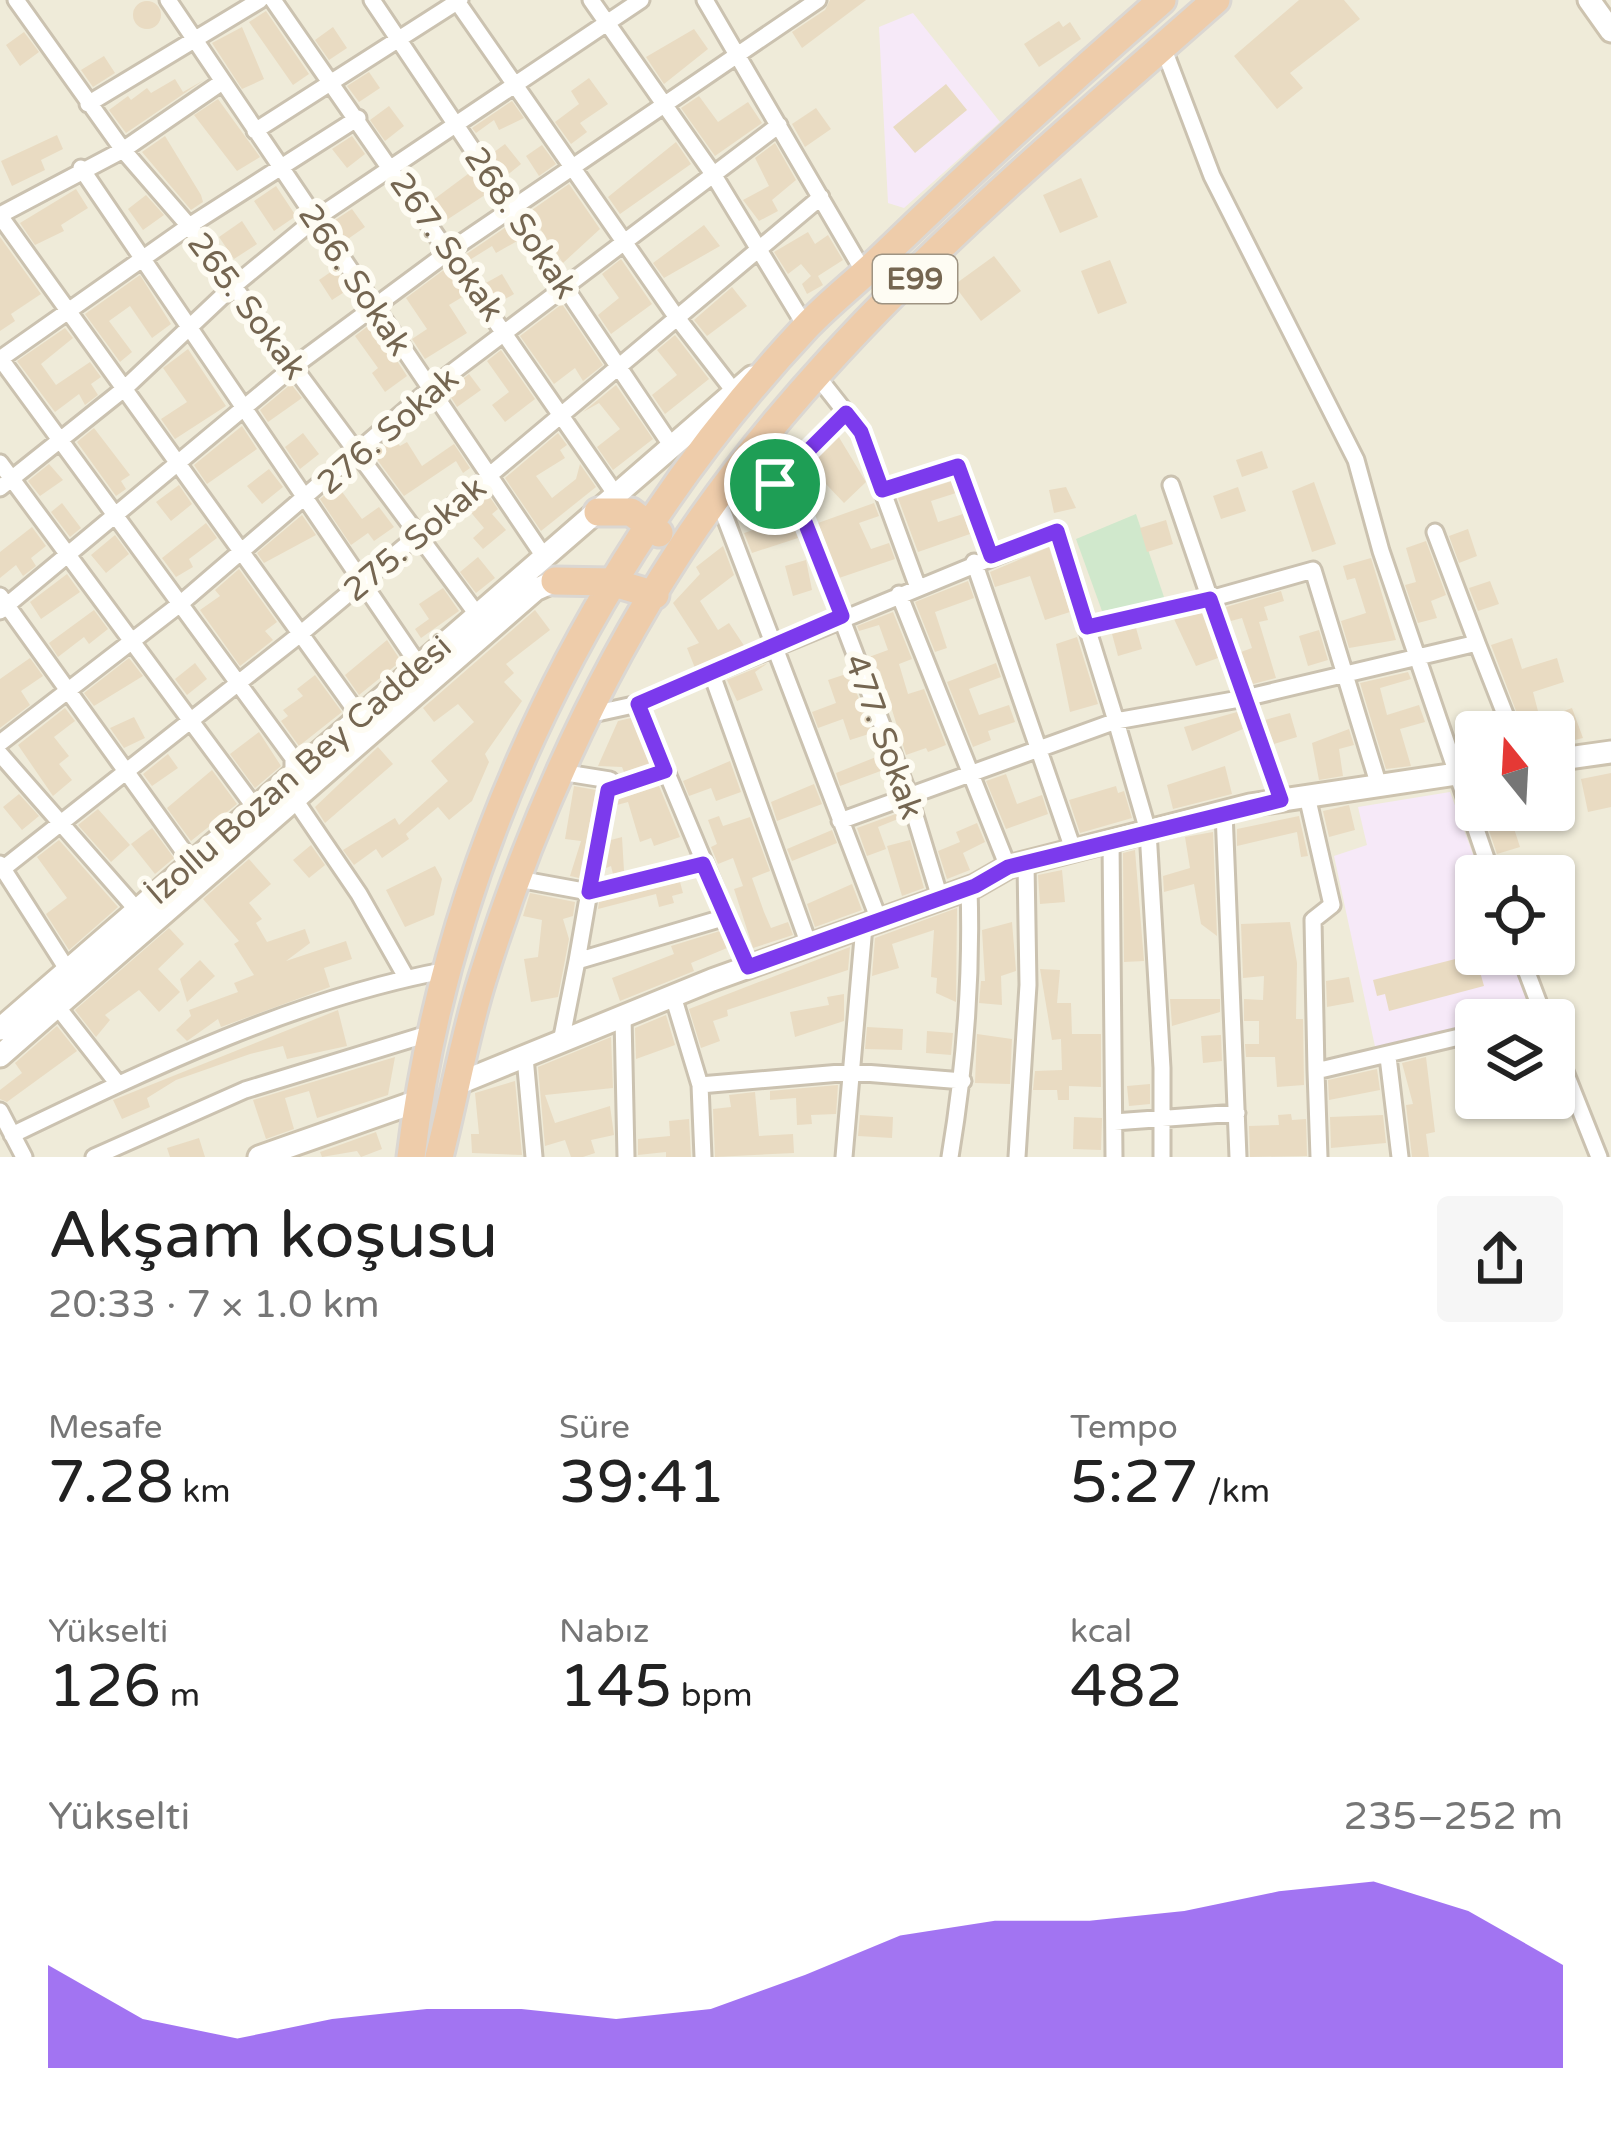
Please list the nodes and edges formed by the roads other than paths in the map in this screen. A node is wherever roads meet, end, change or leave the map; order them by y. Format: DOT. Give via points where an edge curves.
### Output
graph roads {
  1 [pos="16,0"];
  2 [pos="168,0"];
  3 [pos="260,0"];
  4 [pos="273,0"];
  5 [pos="372,0"];
  6 [pos="458,0"];
  7 [pos="591,0"];
  8 [pos="641,0"];
  9 [pos="705,0"];
  10 [pos="1162,0"];
  11 [pos="1216,0"];
  12 [pos="1589,0"];
  13 [pos="808,3"];
  14 [pos="604,21"];
  15 [pos="1611,31"];
  16 [pos="400,40"];
  17 [pos="195,41"];
  18 [pos="1163,47"];
  19 [pos="736,56"];
  20 [pos="222,82"];
  21 [pos="333,84"];
  22 [pos="512,84"];
  23 [pos="88,104"];
  24 [pos="665,104"];
  25 [pos="358,118"];
  26 [pos="455,123"];
  27 [pos="779,125"];
  28 [pos="255,131"];
  29 [pos="123,150"];
  30 [pos="393,166"];
  31 [pos="81,168"];
  32 [pos="572,168"];
  33 [pos="281,169"];
  34 [pos="713,174"];
  35 [pos="821,197"];
  36 [pos="512,208"];
  37 [pos="0,216"];
  38 [pos="315,219"];
  39 [pos="189,226"];
  40 [pos="623,239"];
  41 [pos="756,247"];
  42 [pos="451,250"];
  43 [pos="142,260"];
  44 [pos="865,274"];
  45 [pos="565,285"];
  46 [pos="230,289"];
  47 [pos="376,307"];
  48 [pos="69,312"];
  49 [pos="675,316"];
  50 [pos="189,331"];
  51 [pos="507,331"];
  52 [pos="800,336"];
  53 [pos="0,358"];
  54 [pos="618,364"];
  55 [pos="293,367"];
  56 [pos="817,376"];
  57 [pos="124,388"];
  58 [pos="430,389"];
  59 [pos="734,390"];
  60 [pos="242,409"];
  61 [pos="562,413"];
  62 [pos="846,413"];
  63 [pos="61,440"];
  64 [pos="671,445"];
  65 [pos="361,454"];
  66 [pos="750,457"];
  67 [pos="0,463"];
  68 [pos="180,466"];
  69 [pos="492,473"];
  70 [pos="6,484"];
  71 [pos="775,484"];
  72 [pos="1171,485"];
  73 [pos="882,490"];
  74 [pos="718,499"];
  75 [pos="305,500"];
  76 [pos="607,504"];
  77 [pos="118,517"];
  78 [pos="648,523"];
  79 [pos="418,532"];
  80 [pos="1435,532"];
  81 [pos="679,553"];
  82 [pos="238,554"];
  83 [pos="991,556"];
  84 [pos="69,557"];
  85 [pos="974,562"];
  86 [pos="550,570"];
  87 [pos="361,581"];
  88 [pos="611,582"];
  89 [pos="917,585"];
  90 [pos="899,594"];
  91 [pos="655,595"];
  92 [pos="1210,599"];
  93 [pos="2,604"];
  94 [pos="180,604"];
  95 [pos="476,613"];
  96 [pos="842,616"];
  97 [pos="1087,627"];
  98 [pos="299,635"];
  99 [pos="132,641"];
  100 [pos="1477,643"];
  101 [pos="776,644"];
  102 [pos="1416,657"];
  103 [pos="420,667"];
  104 [pos="711,672"];
  105 [pos="1346,674"];
  106 [pos="238,684"];
  107 [pos="70,689"];
  108 [pos="1245,698"];
  109 [pos="638,704"];
  110 [pos="1504,711"];
  111 [pos="588,715"];
  112 [pos="361,718"];
  113 [pos="194,720"];
  114 [pos="1116,721"];
  115 [pos="0,743"];
  116 [pos="1037,748"];
  117 [pos="1455,749"];
  118 [pos="1611,752"];
  119 [pos="0,754"];
  120 [pos="1575,757"];
  121 [pos="128,771"];
  122 [pos="665,771"];
  123 [pos="560,772"];
  124 [pos="969,774"];
  125 [pos="1455,774"];
  126 [pos="1379,786"];
  127 [pos="292,788"];
  128 [pos="608,790"];
  129 [pos="909,796"];
  130 [pos="1307,796"];
  131 [pos="1281,800"];
  132 [pos="256,809"];
  133 [pos="1224,812"];
  134 [pos="840,821"];
  135 [pos="61,824"];
  136 [pos="1148,831"];
  137 [pos="1112,841"];
  138 [pos="1073,849"];
  139 [pos="192,863"];
  140 [pos="703,864"];
  141 [pos="1017,866"];
  142 [pos="1,868"];
  143 [pos="518,879"];
  144 [pos="969,888"];
  145 [pos="589,892"];
  146 [pos="940,898"];
  147 [pos="136,910"];
  148 [pos="726,917"];
  149 [pos="872,923"];
  150 [pos="809,945"];
  151 [pos="577,961"];
  152 [pos="748,967"];
  153 [pos="68,969"];
  154 [pos="448,970"];
  155 [pos="406,977"];
  156 [pos="673,996"];
  157 [pos="56,1005"];
  158 [pos="623,1017"];
  159 [pos="3,1020"];
  160 [pos="431,1033"];
  161 [pos="1455,1039"];
  162 [pos="561,1042"];
  163 [pos="0,1056"];
  164 [pos="524,1057"];
  165 [pos="1388,1057"];
  166 [pos="1316,1071"];
  167 [pos="852,1072"];
  168 [pos="963,1081"];
  169 [pos="118,1084"];
  170 [pos="457,1084"];
  171 [pos="700,1085"];
  172 [pos="1575,1098"];
  173 [pos="418,1101"];
  174 [pos="0,1111"];
  175 [pos="1237,1113"];
  176 [pos="1160,1118"];
  177 [pos="1114,1122"];
  178 [pos="12,1135"];
  179 [pos="24,1157"];
  180 [pos="94,1157"];
  181 [pos="259,1157"];
  182 [pos="411,1157"];
  183 [pos="440,1157"];
  184 [pos="534,1157"];
  185 [pos="626,1157"];
  186 [pos="703,1157"];
  187 [pos="844,1157"];
  188 [pos="950,1157"];
  189 [pos="1017,1157"];
  190 [pos="1114,1157"];
  191 [pos="1162,1157"];
  192 [pos="1238,1157"];
  193 [pos="1319,1157"];
  194 [pos="1400,1157"];
  195 [pos="1598,1157"];
  1 -- 23 [label="street, 265. Sokak"];
  2 -- 17 [label="street, 266. Sokak"];
  3 -- 17 [label="street"];
  4 -- 21 [label="street, 267. Sokak"];
  5 -- 16 [label="street, 268. Sokak"];
  6 -- 16 [label="street"];
  6 -- 22 [label="street"];
  7 -- 14 [label="street"];
  8 -- 14 [label="street"];
  9 -- 19 [label="street"];
  10 -- 44 [label="highway, E99"];
  11 -- 18 [label="highway, E99"];
  12 -- 15 [label="main road"];
  13 -- 19 [label="street"];
  14 -- 22 [label="street"];
  14 -- 24 [label="street"];
  16 -- 21 [label="street"];
  16 -- 26 [label="street, 268. Sokak"];
  17 -- 20 [label="street, 266. Sokak"];
  17 -- 23 [label="street"];
  18 -- 56 [label="highway, E99" via="1026,167"];
  18 -- 102 [label="street" via="1212,176 1356,460"];
  19 -- 24 [label="street"];
  19 -- 27 [label="street"];
  20 -- 28 [label="street, 266. Sokak"];
  20 -- 29 [label="street"];
  21 -- 25 [label="street, 267. Sokak"];
  21 -- 28 [label="street"];
  22 -- 26 [label="street"];
  22 -- 32 [label="street"];
  23 -- 29 [label="street, 265. Sokak"];
  24 -- 32 [label="street"];
  24 -- 34 [label="street"];
  25 -- 30 [label="street, 267. Sokak"];
  25 -- 33 [label="street"];
  26 -- 30 [label="street"];
  26 -- 36 [label="street, 268. Sokak"];
  27 -- 34 [label="street, 276. Sokak"];
  27 -- 35 [label="street"];
  28 -- 33 [label="street, 266. Sokak"];
  29 -- 31 [label="street"];
  29 -- 39 [label="street, 265. Sokak"];
  30 -- 38 [label="street"];
  30 -- 42 [label="street, 267. Sokak"];
  31 -- 37 [label="street"];
  31 -- 43 [label="street"];
  32 -- 36 [label="street"];
  32 -- 40 [label="street"];
  33 -- 38 [label="street, 266. Sokak"];
  33 -- 39 [label="street"];
  34 -- 40 [label="street, 276. Sokak"];
  34 -- 41 [label="street"];
  35 -- 41 [label="street, 275. Sokak"];
  35 -- 44 [label="street"];
  36 -- 42 [label="street"];
  36 -- 45 [label="street, 268. Sokak"];
  37 -- 48 [label="street"];
  38 -- 46 [label="street"];
  38 -- 47 [label="street, 266. Sokak"];
  39 -- 43 [label="street"];
  39 -- 46 [label="street, 265. Sokak"];
  40 -- 45 [label="street, 276. Sokak"];
  40 -- 49 [label="street"];
  41 -- 49 [label="street, 275. Sokak"];
  41 -- 52 [label="street"];
  42 -- 47 [label="street"];
  42 -- 51 [label="street, 267. Sokak"];
  43 -- 48 [label="street"];
  43 -- 50 [label="street"];
  44 -- 52 [label="highway, E99"];
  45 -- 51 [label="street, 276. Sokak"];
  45 -- 54 [label="street, 268. Sokak"];
  46 -- 50 [label="street"];
  46 -- 55 [label="street, 265. Sokak"];
  47 -- 55 [label="street"];
  47 -- 58 [label="street, 266. Sokak"];
  48 -- 53 [label="street"];
  48 -- 57 [label="street"];
  49 -- 54 [label="street, 275. Sokak"];
  49 -- 59 [label="street"];
  50 -- 57 [label="street"];
  50 -- 60 [label="street"];
  51 -- 58 [label="street, 276. Sokak"];
  51 -- 61 [label="street, 267. Sokak"];
  52 -- 59 [label="main road, İzollu Bozan Bey Caddesi"];
  52 -- 78 [label="highway, E99"];
  53 -- 63 [label="street"];
  54 -- 61 [label="street, 275. Sokak"];
  54 -- 64 [label="street, 268. Sokak"];
  55 -- 60 [label="street"];
  55 -- 65 [label="street, 265. Sokak"];
  56 -- 62 [label="street"];
  56 -- 66 [label="highway, E99"];
  57 -- 63 [label="street"];
  57 -- 68 [label="street"];
  58 -- 65 [label="street, 276. Sokak"];
  58 -- 69 [label="street, 266. Sokak"];
  59 -- 64 [label="main road, İzollu Bozan Bey Caddesi"];
  60 -- 68 [label="street"];
  60 -- 75 [label="street"];
  61 -- 69 [label="street, 275. Sokak"];
  61 -- 76 [label="street, 267. Sokak"];
  62 -- 71 [label="lane"];
  62 -- 73 [label="street"];
  63 -- 70 [label="street"];
  63 -- 77 [label="street"];
  64 -- 76 [label="main road, İzollu Bozan Bey Caddesi"];
  65 -- 75 [label="street, 276. Sokak"];
  65 -- 79 [label="street, 265. Sokak"];
  66 -- 71 [label="street, 477. Sokak"];
  66 -- 74 [label="highway, E99"];
  67 -- 70 [label="street"];
  68 -- 77 [label="street"];
  68 -- 82 [label="street"];
  69 -- 79 [label="street, 275. Sokak"];
  69 -- 86 [label="street, 266. Sokak"];
  70 -- 84 [label="street"];
  71 -- 96 [label="street, 477. Sokak" via="801,512"];
  72 -- 92 [label="street"];
  73 -- 83 [label="street" via="958,466"];
  73 -- 89 [label="street"];
  74 -- 81 [label="highway, E99"];
  74 -- 101 [label="street"];
  75 -- 82 [label="street, 276. Sokak"];
  75 -- 87 [label="street"];
  76 -- 78 [label="highway"];
  76 -- 86 [label="main road, İzollu Bozan Bey Caddesi"];
  77 -- 84 [label="street"];
  77 -- 94 [label="street"];
  78 -- 81 [label="highway"];
  78 -- 88 [label="highway, E99"];
  79 -- 87 [label="street, 275. Sokak"];
  79 -- 95 [label="street, 265. Sokak"];
  80 -- 100 [label="street"];
  81 -- 91 [label="highway, E99"];
  82 -- 94 [label="street, 276. Sokak"];
  82 -- 98 [label="street"];
  83 -- 85 [label="street"];
  83 -- 97 [label="street" via="1057,531"];
  84 -- 93 [label="street"];
  84 -- 99 [label="street"];
  85 -- 89 [label="street"];
  85 -- 116 [label="street"];
  86 -- 88 [label="highway"];
  86 -- 95 [label="main road, İzollu Bozan Bey Caddesi"];
  86 -- 127 [label="main road, İzollu Bozan Bey Caddesi" via="536,590"];
  87 -- 98 [label="street, 275. Sokak"];
  87 -- 103 [label="street"];
  88 -- 91 [label="highway"];
  88 -- 154 [label="highway, E99" via="497,822"];
  89 -- 90 [label="street"];
  90 -- 96 [label="street"];
  90 -- 124 [label="street"];
  91 -- 111 [label="highway, E99"];
  92 -- 97 [label="street"];
  92 -- 105 [label="street" via="1312,570"];
  92 -- 108 [label="street"];
  93 -- 107 [label="street"];
  94 -- 99 [label="street, 276. Sokak"];
  94 -- 106 [label="street"];
  95 -- 103 [label="main road, İzollu Bozan Bey Caddesi"];
  96 -- 101 [label="street"];
  96 -- 129 [label="street, 477. Sokak"];
  97 -- 114 [label="street"];
  98 -- 106 [label="street, 275. Sokak"];
  98 -- 112 [label="street"];
  99 -- 107 [label="street, 276. Sokak"];
  99 -- 113 [label="street"];
  100 -- 102 [label="street"];
  100 -- 110 [label="street"];
  101 -- 104 [label="street"];
  101 -- 134 [label="street"];
  102 -- 105 [label="street"];
  102 -- 117 [label="street"];
  103 -- 112 [label="main road, İzollu Bozan Bey Caddesi"];
  104 -- 109 [label="street"];
  104 -- 150 [label="street"];
  105 -- 108 [label="street"];
  105 -- 126 [label="street"];
  106 -- 113 [label="street, 275. Sokak"];
  106 -- 127 [label="street" via="293,758"];
  107 -- 115 [label="street, 276. Sokak"];
  107 -- 121 [label="street"];
  108 -- 114 [label="street"];
  108 -- 131 [label="street"];
  109 -- 111 [label="street"];
  109 -- 122 [label="street"];
  111 -- 123 [label="highway, E99"];
  112 -- 127 [label="main road, İzollu Bozan Bey Caddesi"];
  113 -- 121 [label="street, 275. Sokak"];
  113 -- 132 [label="street"];
  114 -- 116 [label="street"];
  114 -- 136 [label="street"];
  116 -- 124 [label="street"];
  116 -- 138 [label="street"];
  118 -- 120 [label="main road"];
  119 -- 135 [label="street"];
  121 -- 135 [label="street, 275. Sokak"];
  121 -- 139 [label="street"];
  122 -- 128 [label="street"];
  122 -- 140 [label="street"];
  123 -- 128 [label="street" via="610,780"];
  123 -- 143 [label="highway, E99"];
  124 -- 129 [label="street"];
  124 -- 141 [label="street"];
  125 -- 126 [label="main road"];
  126 -- 130 [label="main road"];
  127 -- 132 [label="main road, İzollu Bozan Bey Caddesi"];
  127 -- 155 [label="street"];
  127 -- 157 [label="main road, İzollu Bozan Bey Caddesi"];
  128 -- 145 [label="street"];
  129 -- 134 [label="street"];
  129 -- 146 [label="street, 477. Sokak"];
  130 -- 131 [label="main road"];
  130 -- 166 [label="street" via="1333,905 1313,920"];
  131 -- 133 [label="main road"];
  132 -- 139 [label="main road, İzollu Bozan Bey Caddesi"];
  133 -- 136 [label="main road"];
  133 -- 175 [label="street"];
  134 -- 149 [label="street"];
  135 -- 142 [label="street, 275. Sokak"];
  135 -- 147 [label="street"];
  136 -- 137 [label="main road"];
  136 -- 176 [label="street"];
  137 -- 138 [label="main road"];
  137 -- 177 [label="street"];
  138 -- 141 [label="main road"];
  139 -- 147 [label="main road, İzollu Bozan Bey Caddesi"];
  140 -- 145 [label="street"];
  140 -- 148 [label="street"];
  141 -- 144 [label="main road"];
  141 -- 189 [label="street" via="1028,985"];
  142 -- 153 [label="street"];
  143 -- 145 [label="street"];
  143 -- 170 [label="highway, E99" via="481,982"];
  144 -- 146 [label="main road"];
  144 -- 168 [label="street"];
  145 -- 151 [label="street"];
  146 -- 149 [label="main road"];
  147 -- 153 [label="main road, İzollu Bozan Bey Caddesi"];
  148 -- 151 [label="street"];
  148 -- 152 [label="street"];
  149 -- 150 [label="main road"];
  149 -- 167 [label="street"];
  150 -- 152 [label="main road"];
  151 -- 162 [label="street"];
  152 -- 156 [label="main road"];
  153 -- 159 [label="main road, İzollu Bozan Bey Caddesi"];
  154 -- 155 [label="street"];
  154 -- 160 [label="highway, E99"];
  155 -- 169 [label="street"];
  156 -- 158 [label="main road"];
  156 -- 171 [label="street"];
  157 -- 163 [label="main road, İzollu Bozan Bey Caddesi"];
  157 -- 169 [label="street"];
  158 -- 162 [label="main road"];
  158 -- 185 [label="street"];
  160 -- 173 [label="highway, E99"];
  160 -- 180 [label="street" via="245,1090"];
  161 -- 165 [label="street"];
  162 -- 164 [label="main road"];
  164 -- 170 [label="main road"];
  164 -- 184 [label="street"];
  165 -- 166 [label="street"];
  165 -- 194 [label="street"];
  166 -- 193 [label="street"];
  167 -- 168 [label="street"];
  167 -- 171 [label="street"];
  167 -- 187 [label="street"];
  168 -- 188 [label="street"];
  169 -- 178 [label="street"];
  170 -- 183 [label="highway, E99"];
  171 -- 186 [label="street"];
  172 -- 195 [label="street"];
  173 -- 181 [label="main road"];
  173 -- 182 [label="highway, E99"];
  174 -- 178 [label="street"];
  175 -- 176 [label="street"];
  175 -- 192 [label="street"];
  176 -- 177 [label="street"];
  176 -- 191 [label="street"];
  177 -- 190 [label="street"];
  178 -- 179 [label="street"];
}
